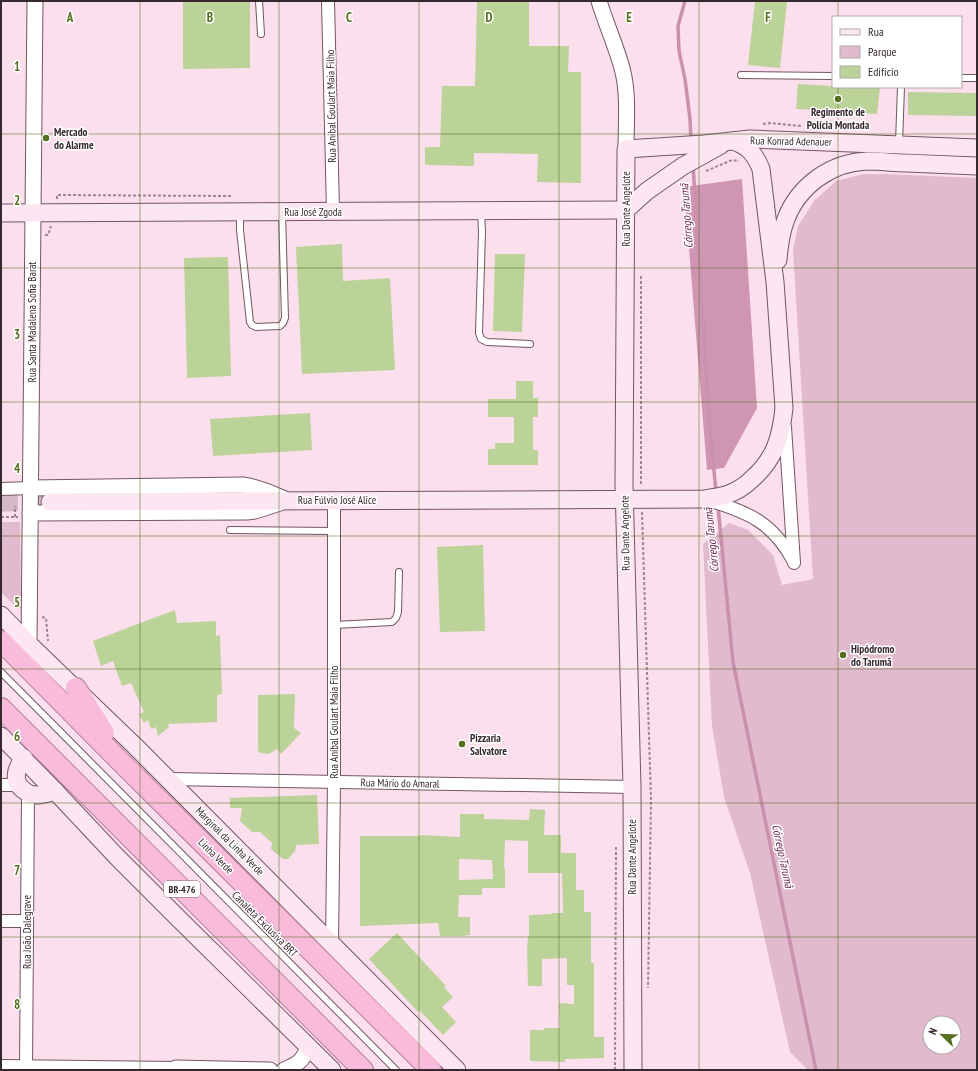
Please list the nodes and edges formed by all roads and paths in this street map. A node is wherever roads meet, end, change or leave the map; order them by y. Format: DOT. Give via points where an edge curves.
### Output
graph roads {
  1 [pos="35,1"];
  2 [pos="259,1"];
  3 [pos="328,1"];
  4 [pos="599,1"];
  5 [pos="261,34"];
  6 [pos="742,75"];
  7 [pos="832,76"];
  8 [pos="962,78"];
  9 [pos="977,78"];
  10 [pos="900,88"];
  11 [pos="730,142"];
  12 [pos="899,145"];
  13 [pos="977,148"];
  14 [pos="626,149"];
  15 [pos="705,149"];
  16 [pos="744,165"];
  17 [pos="977,166"];
  18 [pos="706,171"];
  19 [pos="57,196"];
  20 [pos="238,204"];
  21 [pos="626,210"];
  22 [pos="333,211"];
  23 [pos="481,211"];
  24 [pos="282,212"];
  25 [pos="1,213"];
  26 [pos="33,213"];
  27 [pos="641,277"];
  28 [pos="775,282"];
  29 [pos="530,344"];
  30 [pos="784,408"];
  31 [pos="641,484"];
  32 [pos="1,488"];
  33 [pos="31,488"];
  34 [pos="334,500"];
  35 [pos="624,500"];
  36 [pos="726,500"];
  37 [pos="289,501"];
  38 [pos="50,502"];
  39 [pos="15,506"];
  40 [pos="27,515"];
  41 [pos="1,517"];
  42 [pos="15,517"];
  43 [pos="642,517"];
  44 [pos="230,530"];
  45 [pos="334,531"];
  46 [pos="399,572"];
  47 [pos="1,615"];
  48 [pos="334,625"];
  49 [pos="1,641"];
  50 [pos="30,644"];
  51 [pos="1,672"];
  52 [pos="76,688"];
  53 [pos="1,708"];
  54 [pos="1,736"];
  55 [pos="24,758"];
  56 [pos="121,762"];
  57 [pos="169,779"];
  58 [pos="334,782"];
  59 [pos="632,787"];
  60 [pos="15,788"];
  61 [pos="55,791"];
  62 [pos="616,839"];
  63 [pos="1,921"];
  64 [pos="27,921"];
  65 [pos="332,944"];
  66 [pos="648,988"];
  67 [pos="308,1047"];
  68 [pos="1,1066"];
  69 [pos="26,1068"];
  70 [pos="176,1069"];
  71 [pos="270,1070"];
  72 [pos="284,1070"];
  73 [pos="332,1070"];
  74 [pos="363,1070"];
  75 [pos="396,1070"];
  76 [pos="431,1070"];
  77 [pos="457,1070"];
  78 [pos="615,1070"];
  79 [pos="633,1070"];
  1 -- 26 [label="street, Rua Santa Madalena Sofia Barat"];
  2 -- 5 [label="lane"];
  3 -- 22 [label="street, Rua Aníbal Goulart Maia Filho"];
  4 -- 14 [label="street, Rua Dante Angelote" via="622,68 626,98"];
  6 -- 7 [label="lane"];
  8 -- 9 [label="lane"];
  10 -- 12 [label="lane"];
  11 -- 12 [label="main road, Rua Konrad Adenauer" via="769,139"];
  11 -- 15 [label="main road, Rua Konrad Adenauer"];
  11 -- 28 [label="main road" via="741,144 751,151 760,169"];
  12 -- 13 [label="main road, Rua Konrad Adenauer"];
  14 -- 15 [label="main road" via="681,145"];
  14 -- 21 [label="main road, Rua Dante Angelote"];
  15 -- 21 [label="main road, Rua Konrad Adenauer" via="647,191"];
  16 -- 18 [label="path" via="738,160 732,160"];
  17 -- 28 [label="main road" via="867,161 828,170 802,192 785,219"];
  19 -- 20 [label="path"];
  20 -- 24 [label="main road, Rua José Zgoda"];
  20 -- 24 [label="lane" via="250,322 256,328 280,326 285,318"];
  20 -- 26 [label="main road, Rua José Zgoda"];
  21 -- 23 [label="main road, Rua José Zgoda"];
  21 -- 35 [label="main road, Rua Dante Angelote"];
  22 -- 23 [label="main road, Rua José Zgoda"];
  22 -- 24 [label="main road, Rua José Zgoda"];
  23 -- 29 [label="lane" via="481,339 487,342"];
  25 -- 26 [label="main road, Rua José Zgoda"];
  26 -- 33 [label="street, Rua Santa Madalena Sofia Barat"];
  27 -- 31 [label="path"];
  28 -- 30 [label="main road, Rua Fúlvio José Alice"];
  30 -- 36 [label="main road, Rua Fúlvio José Alice" via="773,454 747,484"];
  30 -- 36 [label="street" via="794,563 776,535"];
  32 -- 33 [label="street"];
  33 -- 37 [label="street" via="243,485 264,490"];
  33 -- 40 [label="street, Rua Santa Madalena Sofia Barat"];
  34 -- 35 [label="main road, Rua Fúlvio José Alice"];
  34 -- 37 [label="main road, Rua Fúlvio José Alice"];
  34 -- 45 [label="street, Rua Aníbal Goulart Maia Filho"];
  35 -- 36 [label="main road, Rua Fúlvio José Alice"];
  35 -- 59 [label="main road, Rua Dante Angelote"];
  37 -- 38 [label="main road, Rua Fúlvio José Alice"];
  37 -- 40 [label="street" via="247,512"];
  39 -- 42 [label="path"];
  40 -- 42 [label="path"];
  40 -- 50 [label="street, Rua Santa Madalena Sofia Barat"];
  41 -- 42 [label="path"];
  43 -- 66 [label="path" via="651,800"];
  44 -- 45 [label="lane"];
  45 -- 48 [label="street, Rua Aníbal Goulart Maia Filho"];
  46 -- 48 [label="lane" via="398,612 392,622"];
  47 -- 50 [label="main road, Marginal da Linha Verde"];
  48 -- 58 [label="street, Rua Aníbal Goulart Maia Filho"];
  49 -- 56 [label="highway, Linha Verde"];
  50 -- 52 [label="main road, Marginal da Linha Verde"];
  51 -- 75 [label="lane, Canaleta Exclusiva BRT"];
  52 -- 56 [label="highway"];
  52 -- 57 [label="main road, Marginal da Linha Verde"];
  53 -- 74 [label="highway, BR-476"];
  54 -- 55 [label="main road"];
  55 -- 60 [label="main road" via="17,770"];
  55 -- 61 [label="main road"];
  56 -- 76 [label="highway, Linha Verde"];
  57 -- 58 [label="street, Rua Mário do Amaral"];
  57 -- 65 [label="main road, Marginal da Linha Verde"];
  58 -- 59 [label="street, Rua Mário do Amaral"];
  58 -- 65 [label="street, Rua Aníbal Goulart Maia Filho"];
  59 -- 79 [label="main road, Rua Dante Angelote"];
  60 -- 61 [label="main road" via="36,795"];
  60 -- 64 [label="street, Rua João Dalegrave"];
  61 -- 67 [label="main road" via="121,861"];
  62 -- 78 [label="path"];
  63 -- 64 [label="street"];
  64 -- 69 [label="street, Rua João Dalegrave"];
  65 -- 77 [label="main road, Marginal da Linha Verde"];
  67 -- 72 [label="street" via="301,1061"];
  67 -- 73 [label="main road"];
  68 -- 69 [label="street"];
  69 -- 70 [label="street"];
  70 -- 71 [label="street"];
}
